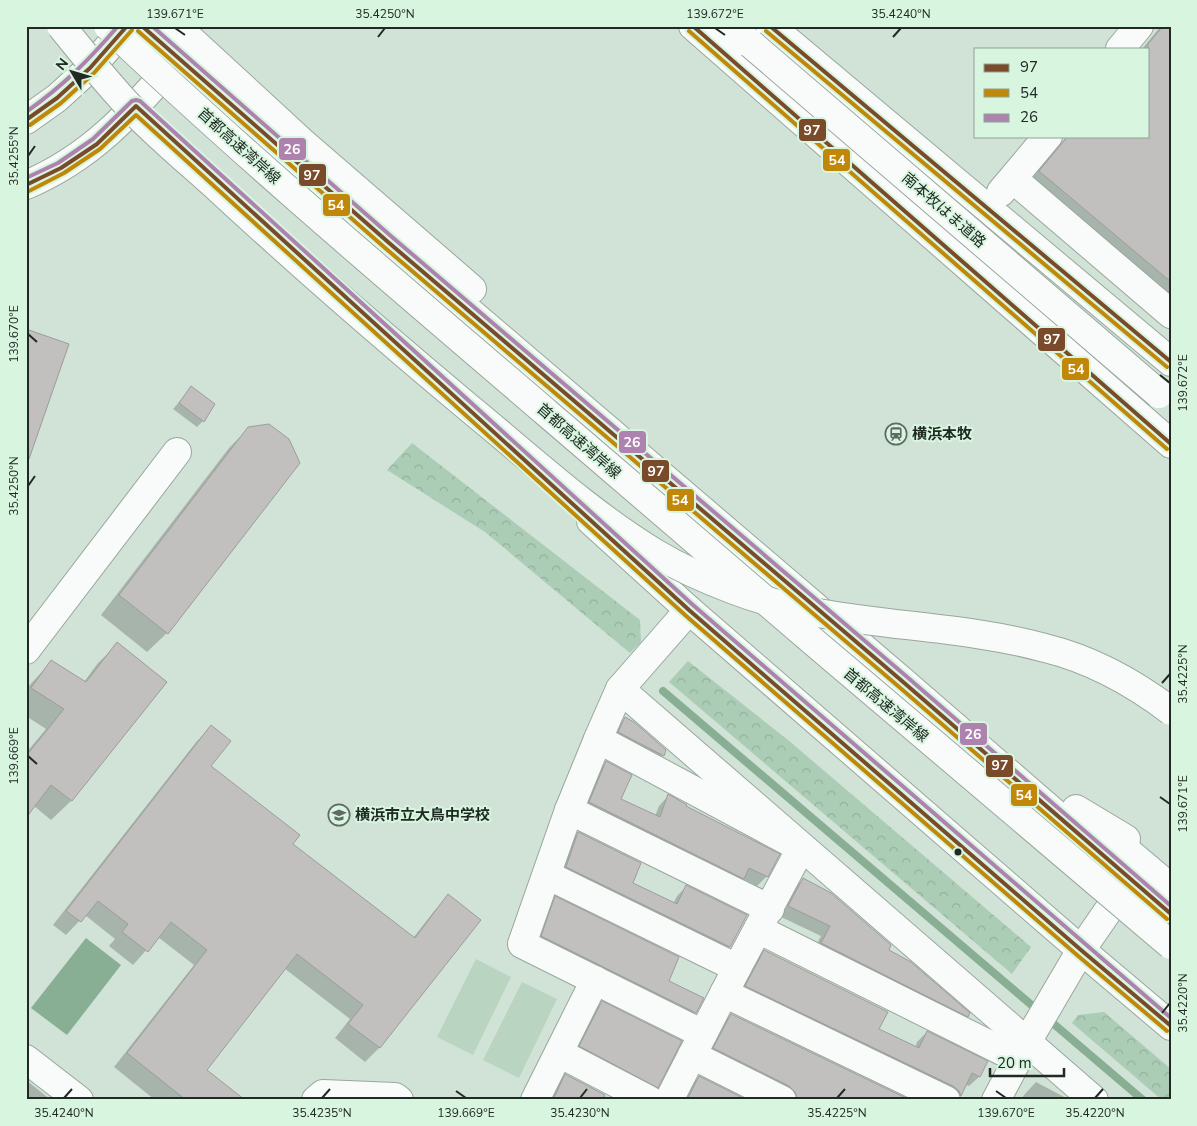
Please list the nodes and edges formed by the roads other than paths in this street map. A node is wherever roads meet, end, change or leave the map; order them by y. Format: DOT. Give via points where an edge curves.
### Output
graph roads {
  1 [pos="52,26"];
  2 [pos="61,26"];
  3 [pos="108,26"];
  4 [pos="127,26"];
  5 [pos="142,26"];
  6 [pos="176,26"];
  7 [pos="693,26"];
  8 [pos="730,26"];
  9 [pos="1139,26"];
  10 [pos="761,35"];
  11 [pos="1121,48"];
  12 [pos="178,59"];
  13 [pos="90,68"];
  14 [pos="136,106"];
  15 [pos="26,120"];
  16 [pos="1046,138"];
  17 [pos="1013,179"];
  18 [pos="26,185"];
  19 [pos="988,208"];
  20 [pos="951,253"];
  21 [pos="1171,314"];
  22 [pos="1171,362"];
  23 [pos="1167,400"];
  24 [pos="1171,444"];
  25 [pos="177,452"];
  26 [pos="689,610"];
  27 [pos="29,639"];
  28 [pos="620,689"];
  29 [pos="1171,711"];
  30 [pos="598,739"];
  31 [pos="1076,809"];
  32 [pos="569,810"];
  33 [pos="802,848"];
  34 [pos="1171,864"];
  35 [pos="546,875"];
  36 [pos="1130,879"];
  37 [pos="1171,888"];
  38 [pos="1171,914"];
  39 [pos="764,919"];
  40 [pos="1171,945"];
  41 [pos="1081,950"];
  42 [pos="737,968"];
  43 [pos="595,980"];
  44 [pos="724,993"];
  45 [pos="1171,1026"];
  46 [pos="698,1044"];
  47 [pos="1023,1050"];
  48 [pos="559,1053"];
  49 [pos="26,1059"];
  50 [pos="79,1100"];
  51 [pos="316,1100"];
  52 [pos="400,1100"];
  53 [pos="535,1100"];
  54 [pos="649,1100"];
  55 [pos="669,1100"];
  56 [pos="782,1100"];
  57 [pos="946,1100"];
  58 [pos="996,1100"];
  59 [pos="1094,1100"];
  1 -- 13 [label="main road"];
  2 -- 29 [label="main road, bridge" via="128,104 263,230 392,344 577,497 655,553 694,574 776,605 890,625 964,632 1048,648 1122,679"];
  3 -- 40 [label="main road, 首都高速湾岸線, bridge" via="375,266"];
  4 -- 13 [label="main road"];
  5 -- 12 [label="main road"];
  6 -- 31 [label="main road, bridge" via="302,142"];
  7 -- 20 [label="main road"];
  8 -- 10 [label="main road, 南本牧はま道路"];
  9 -- 11 [label="main road"];
  10 -- 19 [label="main road"];
  10 -- 23 [label="main road, 南本牧はま道路, bridge"];
  12 -- 14 [label="main road"];
  12 -- 36 [label="main road"];
  13 -- 14 [label="main road"];
  13 -- 15 [label="main road"];
  14 -- 18 [label="main road" via="97,144 61,168"];
  14 -- 26 [label="main road"];
  16 -- 17 [label="main road"];
  17 -- 19 [label="main road"];
  17 -- 21 [label="main road"];
  19 -- 20 [label="main road"];
  19 -- 22 [label="main road"];
  20 -- 24 [label="main road"];
  25 -- 27 [label="main road"];
  26 -- 28 [label="main road"];
  26 -- 41 [label="main road"];
  28 -- 30 [label="main road"];
  28 -- 33 [label="main road"];
  30 -- 32 [label="main road"];
  30 -- 33 [label="main road"];
  31 -- 34 [label="main road"];
  31 -- 37 [label="main road"];
  32 -- 35 [label="main road"];
  32 -- 39 [label="main road"];
  33 -- 39 [label="main road"];
  33 -- 47 [label="main road"];
  35 -- 42 [label="main road"];
  35 -- 43 [label="main road" via="522,944"];
  36 -- 38 [label="main road"];
  36 -- 41 [label="main road"];
  39 -- 42 [label="main road"];
  39 -- 47 [label="main road"];
  41 -- 45 [label="main road"];
  41 -- 47 [label="main road"];
  42 -- 44 [label="main road"];
  43 -- 46 [label="main road"];
  43 -- 48 [label="main road"];
  44 -- 46 [label="main road"];
  44 -- 57 [label="main road"];
  46 -- 55 [label="main road"];
  46 -- 56 [label="main road"];
  47 -- 58 [label="main road"];
  47 -- 59 [label="main road"];
  48 -- 53 [label="main road"];
  48 -- 54 [label="main road"];
  49 -- 50 [label="main road"];
  51 -- 52 [label="main road" via="323,1094 394,1097"];
}
